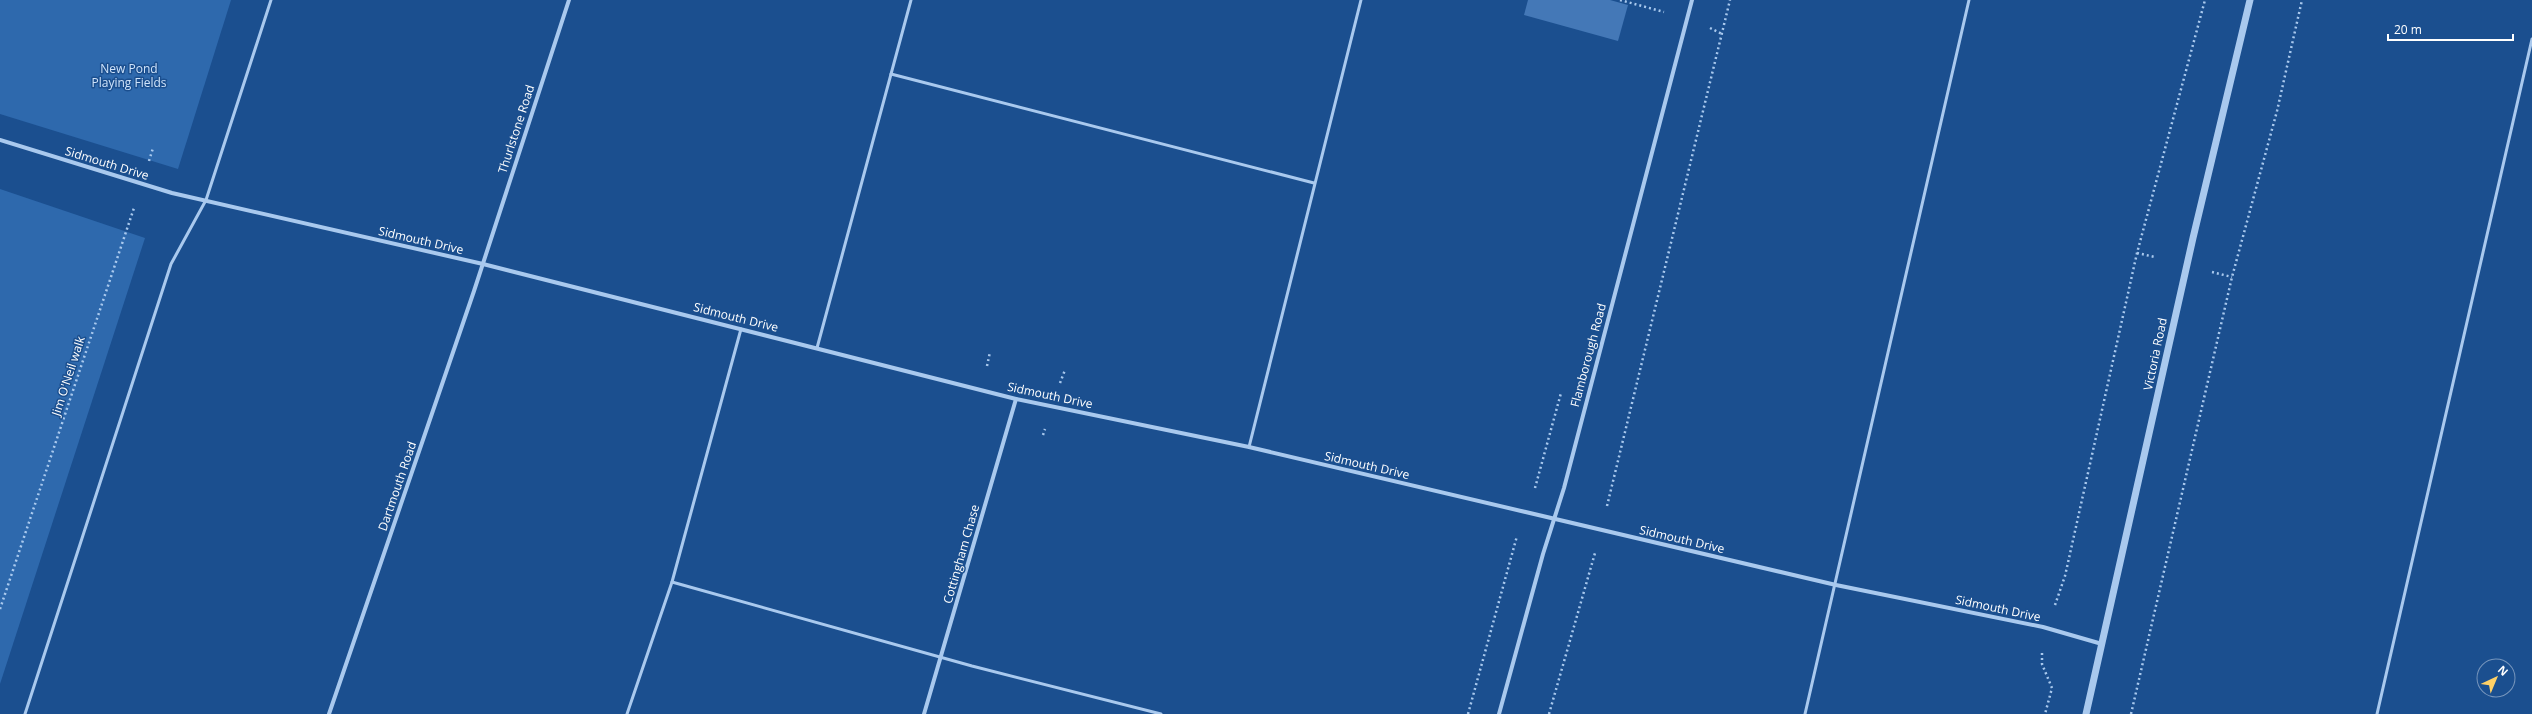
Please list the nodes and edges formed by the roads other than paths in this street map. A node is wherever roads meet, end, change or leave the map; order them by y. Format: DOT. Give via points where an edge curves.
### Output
graph roads {
  1 [pos="271,0"];
  2 [pos="569,0"];
  3 [pos="911,0"];
  4 [pos="1361,0"];
  5 [pos="1692,0"];
  6 [pos="1969,0"];
  7 [pos="2250,0"];
  8 [pos="2532,40"];
  9 [pos="891,74"];
  10 [pos="0,140"];
  11 [pos="1314,183"];
  12 [pos="206,200"];
  13 [pos="483,264"];
  14 [pos="741,329"];
  15 [pos="817,348"];
  16 [pos="1016,399"];
  17 [pos="1249,447"];
  18 [pos="1553,519"];
  19 [pos="672,582"];
  20 [pos="1836,585"];
  21 [pos="2102,644"];
  22 [pos="941,657"];
  23 [pos="25,714"];
  24 [pos="329,714"];
  25 [pos="627,714"];
  26 [pos="924,714"];
  27 [pos="1160,714"];
  28 [pos="1499,714"];
  29 [pos="1805,714"];
  30 [pos="2086,714"];
  31 [pos="2377,714"];
  1 -- 12 [label="lane"];
  2 -- 13 [label="street, Thurlstone Road"];
  3 -- 9 [label="lane"];
  4 -- 11 [label="lane"];
  5 -- 18 [label="street, Flamborough Road" via="1564,488"];
  6 -- 20 [label="lane"];
  7 -- 21 [label="street, Victoria Road" via="2191,245"];
  8 -- 31 [label="lane"];
  9 -- 11 [label="lane"];
  9 -- 15 [label="lane"];
  10 -- 12 [label="street, Sidmouth Drive" via="142,184"];
  11 -- 17 [label="lane"];
  12 -- 13 [label="street, Sidmouth Drive"];
  12 -- 23 [label="lane" via="171,264"];
  13 -- 14 [label="street, Sidmouth Drive"];
  13 -- 24 [label="street, Dartmouth Road"];
  14 -- 15 [label="street, Sidmouth Drive"];
  14 -- 19 [label="lane"];
  15 -- 16 [label="street, Sidmouth Drive"];
  16 -- 17 [label="street, Sidmouth Drive"];
  16 -- 22 [label="street, Cottingham Chase"];
  17 -- 18 [label="street, Sidmouth Drive"];
  18 -- 20 [label="street, Sidmouth Drive"];
  18 -- 28 [label="street, Flamborough Road"];
  19 -- 22 [label="lane"];
  19 -- 25 [label="lane"];
  20 -- 21 [label="street, Sidmouth Drive" via="2044,627"];
  20 -- 29 [label="lane"];
  21 -- 30 [label="street, Victoria Road"];
  22 -- 26 [label="street, Cottingham Chase"];
  22 -- 27 [label="lane"];
}
